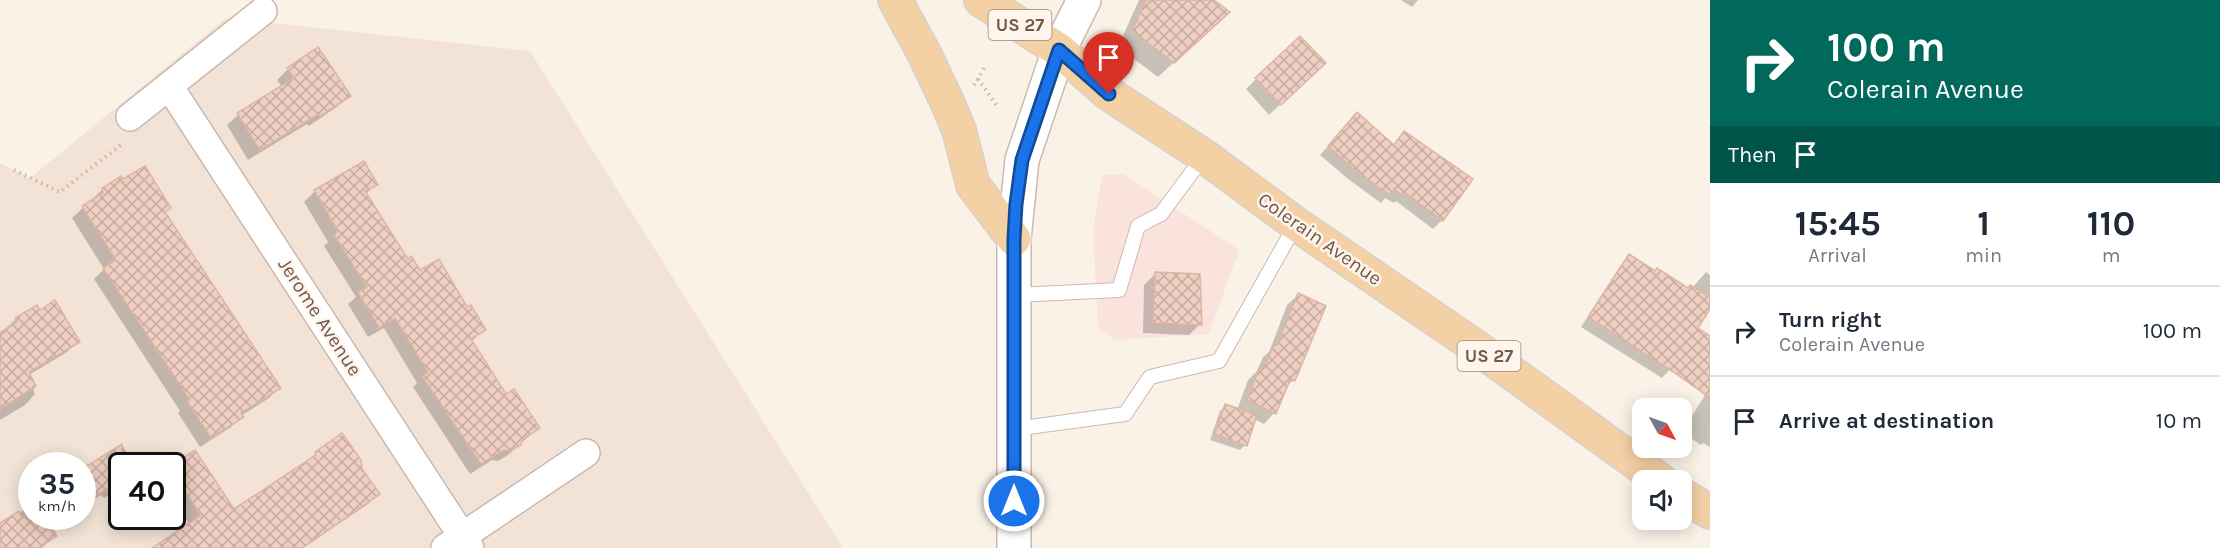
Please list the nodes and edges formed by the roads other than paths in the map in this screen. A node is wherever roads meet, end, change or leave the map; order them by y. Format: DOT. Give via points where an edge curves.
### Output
graph roads {
  1 [pos="895,0"];
  2 [pos="981,0"];
  3 [pos="1084,0"];
  4 [pos="264,11"];
  5 [pos="1059,50"];
  6 [pos="170,86"];
  7 [pos="129,128"];
  8 [pos="1204,156"];
  9 [pos="1296,224"];
  10 [pos="1014,239"];
  11 [pos="1014,295"];
  12 [pos="1014,429"];
  13 [pos="586,453"];
  14 [pos="1646,470"];
  15 [pos="1692,501"];
  16 [pos="1710,512"];
  17 [pos="459,544"];
  18 [pos="1014,548"];
  1 -- 10 [label="main road" via="949,106 973,185"];
  2 -- 5 [label="main road, Colerain Avenue / US 27"];
  3 -- 5 [label="street"];
  4 -- 6 [label="street"];
  5 -- 8 [label="main road, Colerain Avenue / US 27" via="1109,94"];
  5 -- 10 [label="street" via="1022,160"];
  6 -- 7 [label="street"];
  6 -- 17 [label="street, Jerome Avenue"];
  8 -- 9 [label="main road, Colerain Avenue / US 27"];
  8 -- 11 [label="lane" via="1161,214 1138,226 1119,290"];
  9 -- 12 [label="lane" via="1219,361 1150,377 1125,414"];
  9 -- 14 [label="main road, Colerain Avenue / US 27"];
  10 -- 11 [label="street"];
  11 -- 12 [label="street"];
  12 -- 18 [label="street"];
  13 -- 17 [label="street"];
  15 -- 16 [label="main road"];
}
